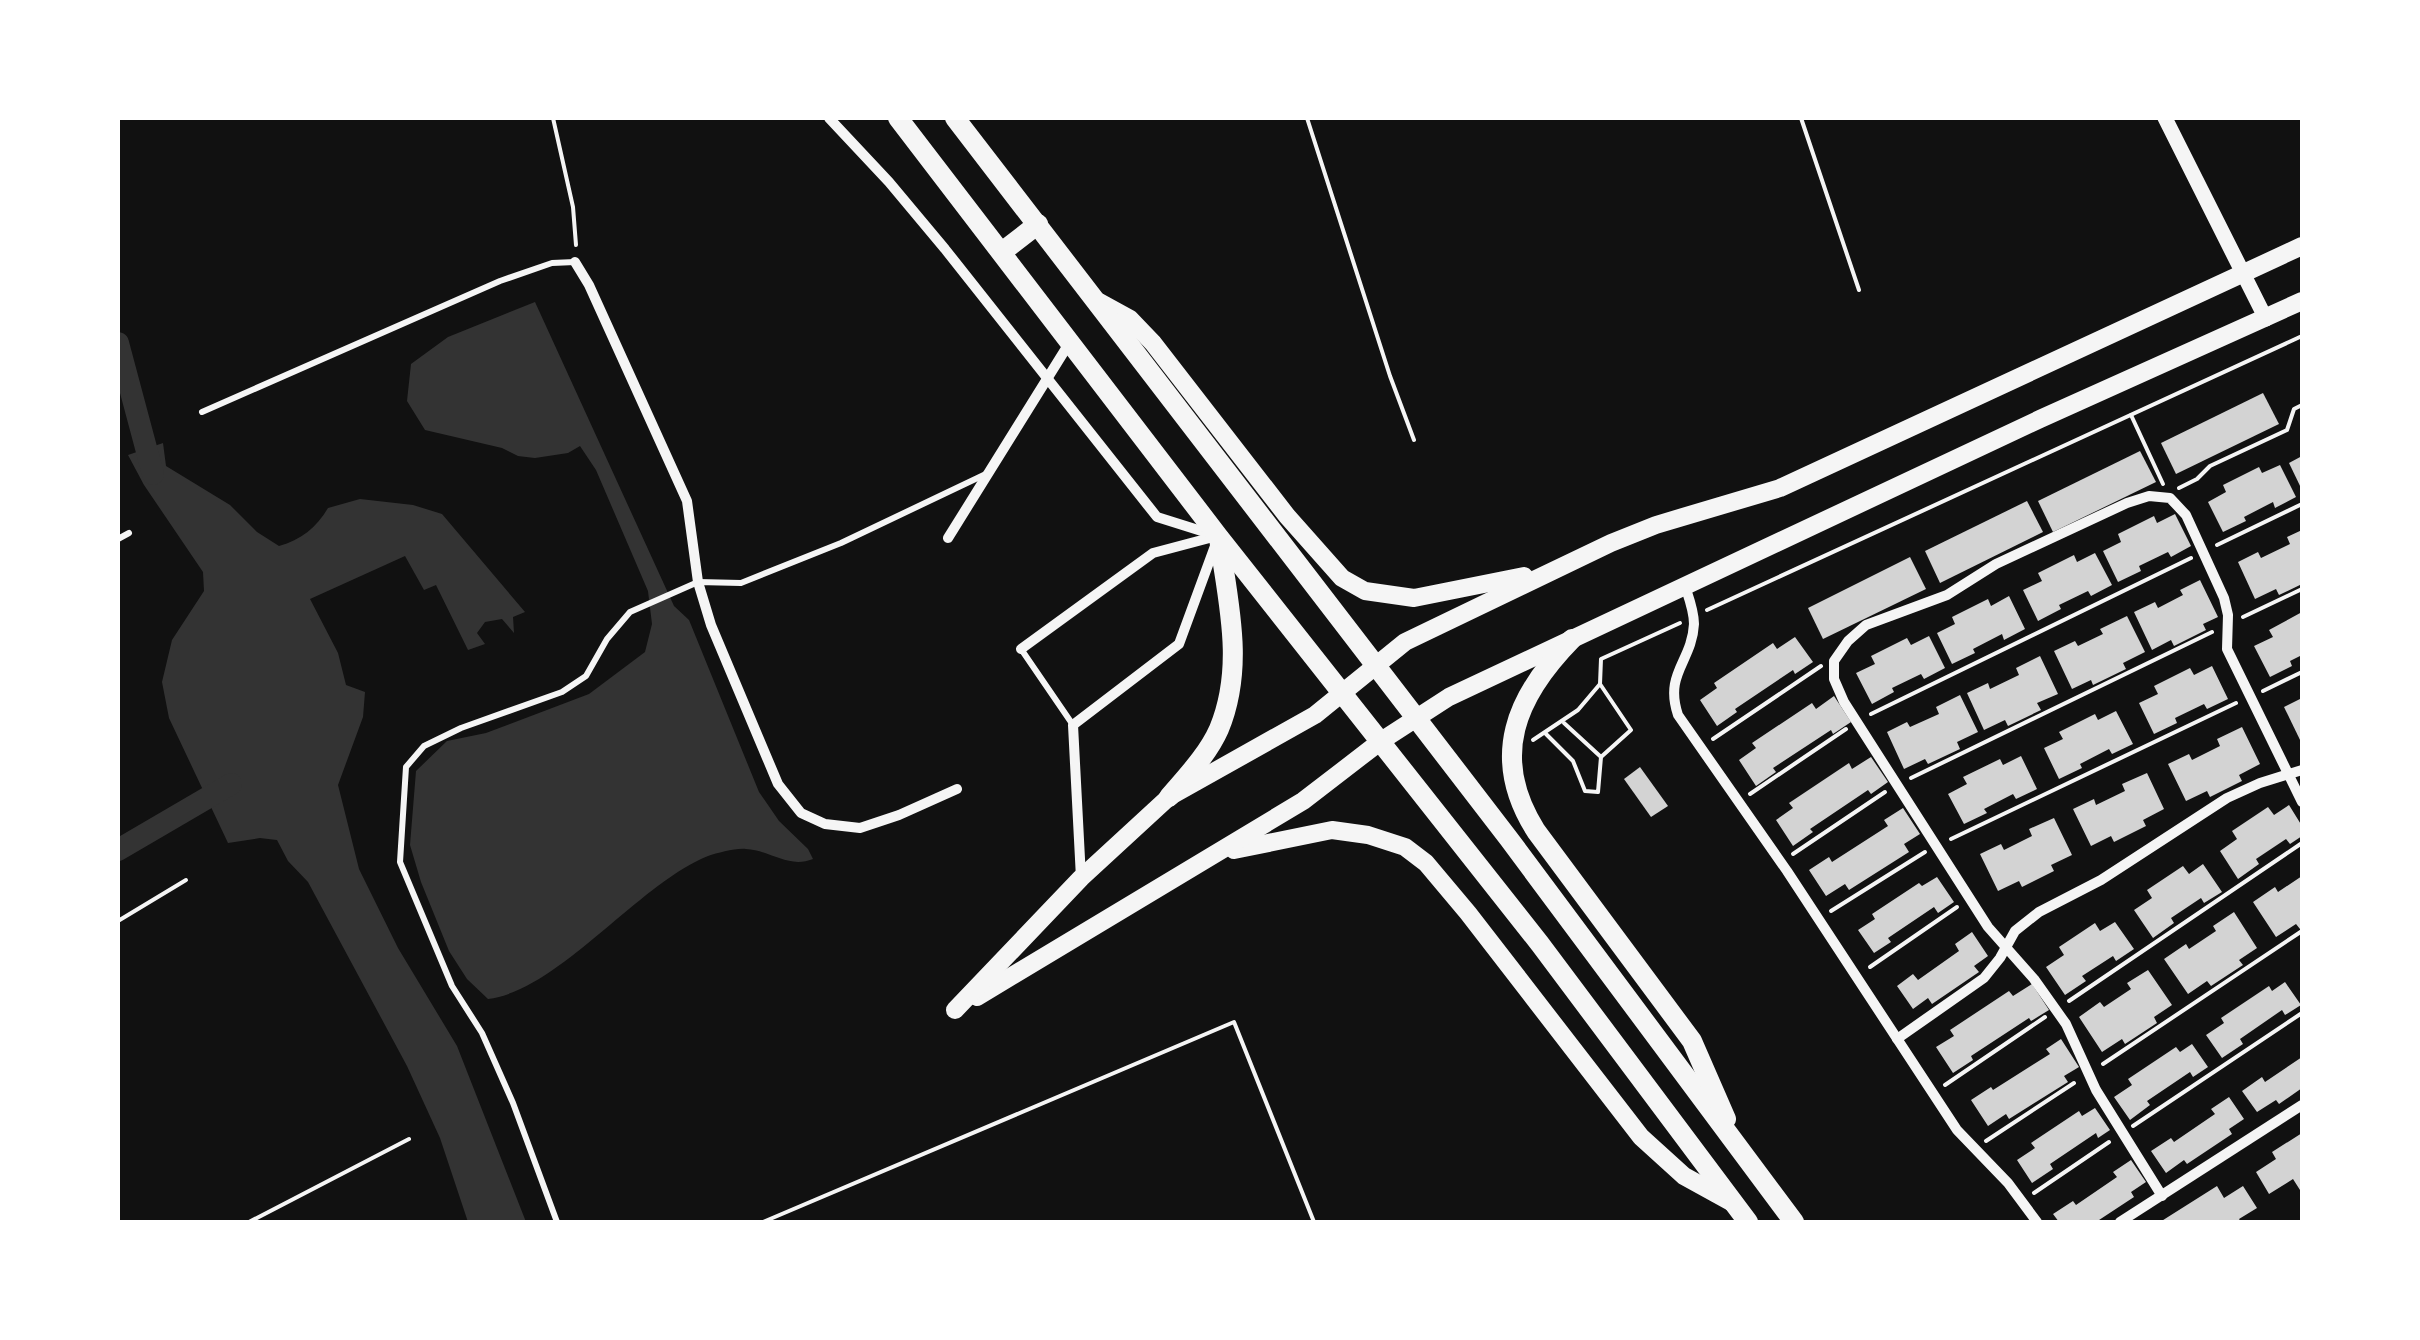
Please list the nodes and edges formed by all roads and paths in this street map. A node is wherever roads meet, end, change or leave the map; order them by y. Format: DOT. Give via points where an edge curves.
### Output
graph roads {
  1 [pos="553,118"];
  2 [pos="829,118"];
  3 [pos="898,118"];
  4 [pos="955,118"];
  5 [pos="1307,118"];
  6 [pos="1801,118"];
  7 [pos="2165,118"];
  8 [pos="1038,224"];
  9 [pos="2302,246"];
  10 [pos="1002,252"];
  11 [pos="575,262"];
  12 [pos="2244,274"];
  13 [pos="1859,290"];
  14 [pos="2302,301"];
  15 [pos="1099,302"];
  16 [pos="2266,319"];
  17 [pos="2302,336"];
  18 [pos="1070,341"];
  19 [pos="1047,378"];
  20 [pos="2302,405"];
  21 [pos="202,412"];
  22 [pos="2131,415"];
  23 [pos="1414,440"];
  24 [pos="989,472"];
  25 [pos="2170,498"];
  26 [pos="2302,504"];
  27 [pos="129,533"];
  28 [pos="1218,536"];
  29 [pos="948,538"];
  30 [pos="118,539"];
  31 [pos="2203,552"];
  32 [pos="1558,568"];
  33 [pos="698,582"];
  34 [pos="1685,586"];
  35 [pos="2302,589"];
  36 [pos="1693,617"];
  37 [pos="2227,624"];
  38 [pos="1572,639"];
  39 [pos="1022,650"];
  40 [pos="1834,661"];
  41 [pos="1373,666"];
  42 [pos="2302,672"];
  43 [pos="1600,684"];
  44 [pos="1343,694"];
  45 [pos="2248,698"];
  46 [pos="1415,718"];
  47 [pos="1857,721"];
  48 [pos="1563,722"];
  49 [pos="1073,725"];
  50 [pos="1546,734"];
  51 [pos="1381,741"];
  52 [pos="1700,748"];
  53 [pos="1511,750"];
  54 [pos="1601,758"];
  55 [pos="2302,770"];
  56 [pos="2288,775"];
  57 [pos="1897,784"];
  58 [pos="958,789"];
  59 [pos="1169,798"];
  60 [pos="1738,801"];
  61 [pos="2302,802"];
  62 [pos="2302,843"];
  63 [pos="1935,846"];
  64 [pos="1214,855"];
  65 [pos="1781,862"];
  66 [pos="1081,878"];
  67 [pos="186,880"];
  68 [pos="1969,898"];
  69 [pos="1819,918"];
  70 [pos="118,921"];
  71 [pos="2302,931"];
  72 [pos="2006,947"];
  73 [pos="1857,976"];
  74 [pos="2056,1010"];
  75 [pos="2302,1012"];
  76 [pos="1897,1039"];
  77 [pos="2089,1073"];
  78 [pos="1933,1093"];
  79 [pos="2302,1105"];
  80 [pos="2122,1134"];
  81 [pos="409,1138"];
  82 [pos="1734,1140"];
  83 [pos="1974,1149"];
  84 [pos="2162,1196"];
  85 [pos="2021,1201"];
  86 [pos="1735,1204"];
  87 [pos="249,1222"];
  88 [pos="557,1222"];
  89 [pos="763,1222"];
  90 [pos="1314,1222"];
  91 [pos="1748,1222"];
  92 [pos="1794,1222"];
  93 [pos="2037,1222"];
  94 [pos="2120,1222"];
  1 -- 11 [label="path" via="573,207"];
  2 -- 19 [label="street"];
  3 -- 10 [label="main road"];
  4 -- 8 [label="main road"];
  5 -- 23 [label="path"];
  6 -- 13 [label="path"];
  7 -- 12 [label="street"];
  8 -- 10 [label="main road"];
  8 -- 15 [label="main road"];
  9 -- 12 [label="main road"];
  10 -- 18 [label="main road"];
  11 -- 21 [label="lane" via="552,262 500,280"];
  11 -- 33 [label="street" via="688,501"];
  12 -- 16 [label="street"];
  12 -- 32 [label="main road" via="1780,488 1656,525"];
  14 -- 16 [label="main road"];
  15 -- 32 [label="main road" via="1130,319 1153,343 1287,516 1342,578 1364,591 1440,596"];
  15 -- 41 [label="main road"];
  16 -- 34 [label="main road"];
  17 -- 22 [label="path"];
  18 -- 19 [label="street"];
  18 -- 28 [label="main road"];
  19 -- 24 [label="street"];
  19 -- 28 [label="street" via="1156,517"];
  20 -- 25 [label="path" via="2294,409 2288,430 2210,466"];
  22 -- 25 [label="path"];
  22 -- 36 [label="path"];
  24 -- 29 [label="street"];
  24 -- 33 [label="lane" via="741,583"];
  25 -- 31 [label="street"];
  25 -- 40 [label="street" via="2127,504 1996,564 1946,595 1866,626"];
  26 -- 31 [label="path"];
  27 -- 30 [label="lane"];
  28 -- 39 [label="street" via="1153,554"];
  28 -- 44 [label="main road"];
  28 -- 49 [label="street" via="1180,644"];
  28 -- 59 [label="main road" via="1234,633 1228,701 1218,731"];
  31 -- 37 [label="street" via="2224,598"];
  31 -- 47 [label="path"];
  32 -- 41 [label="main road" via="1405,642"];
  33 -- 58 [label="street" via="778,784 802,812 824,824 860,828"];
  33 -- 88 [label="lane" via="630,612 586,676 562,692 460,728 424,746 406,767 400,862 452,986 482,1033 513,1104"];
  34 -- 36 [label="street"];
  34 -- 38 [label="main road"];
  35 -- 37 [label="path"];
  36 -- 43 [label="path" via="1601,659"];
  36 -- 52 [label="street" via="1672,696"];
  37 -- 45 [label="street" via="2227,649"];
  37 -- 57 [label="path"];
  38 -- 46 [label="main road"];
  38 -- 53 [label="main road" via="1536,680"];
  39 -- 49 [label="lane"];
  40 -- 47 [label="street" via="1834,679"];
  40 -- 52 [label="path"];
  41 -- 44 [label="main road"];
  41 -- 46 [label="main road"];
  42 -- 45 [label="path"];
  43 -- 48 [label="path"];
  43 -- 54 [label="path" via="1631,730"];
  44 -- 51 [label="main road"];
  44 -- 59 [label="main road"];
  45 -- 56 [label="street"];
  45 -- 63 [label="path"];
  46 -- 51 [label="main road"];
  46 -- 82 [label="main road"];
  47 -- 57 [label="street"];
  47 -- 60 [label="path"];
  48 -- 50 [label="path"];
  48 -- 54 [label="path"];
  49 -- 66 [label="street"];
  50 -- 53 [label="path"];
  50 -- 54 [label="path" via="1572,761 1586,791 1598,792"];
  51 -- 64 [label="main road"];
  51 -- 86 [label="main road"];
  52 -- 60 [label="street"];
  53 -- 82 [label="main road" via="1525,814 1692,1041"];
  55 -- 56 [label="street"];
  56 -- 61 [label="street"];
  56 -- 72 [label="street" via="2227,798 2102,880 2039,912 2014,931"];
  57 -- 63 [label="street"];
  57 -- 65 [label="path"];
  59 -- 66 [label="main road"];
  60 -- 65 [label="street"];
  62 -- 74 [label="path"];
  63 -- 68 [label="street"];
  63 -- 69 [label="path"];
  64 -- 66 [label="main road" via="955,1010"];
  64 -- 86 [label="main road" via="1332,830 1405,847 1468,913 1641,1137 1684,1176"];
  65 -- 69 [label="street"];
  67 -- 70 [label="path"];
  68 -- 72 [label="street"];
  68 -- 73 [label="path"];
  69 -- 73 [label="street"];
  71 -- 77 [label="path"];
  72 -- 74 [label="street"];
  72 -- 76 [label="street" via="1984,978"];
  73 -- 76 [label="street"];
  74 -- 77 [label="street"];
  74 -- 78 [label="path"];
  75 -- 80 [label="path"];
  76 -- 78 [label="street"];
  77 -- 80 [label="street"];
  77 -- 83 [label="path"];
  78 -- 83 [label="street"];
  79 -- 84 [label="street"];
  80 -- 84 [label="street"];
  80 -- 85 [label="path"];
  81 -- 87 [label="path"];
  82 -- 92 [label="main road"];
  83 -- 85 [label="street"];
  84 -- 94 [label="street"];
  85 -- 93 [label="street"];
  86 -- 91 [label="main road"];
  89 -- 90 [label="path" via="1234,1022"];
}
